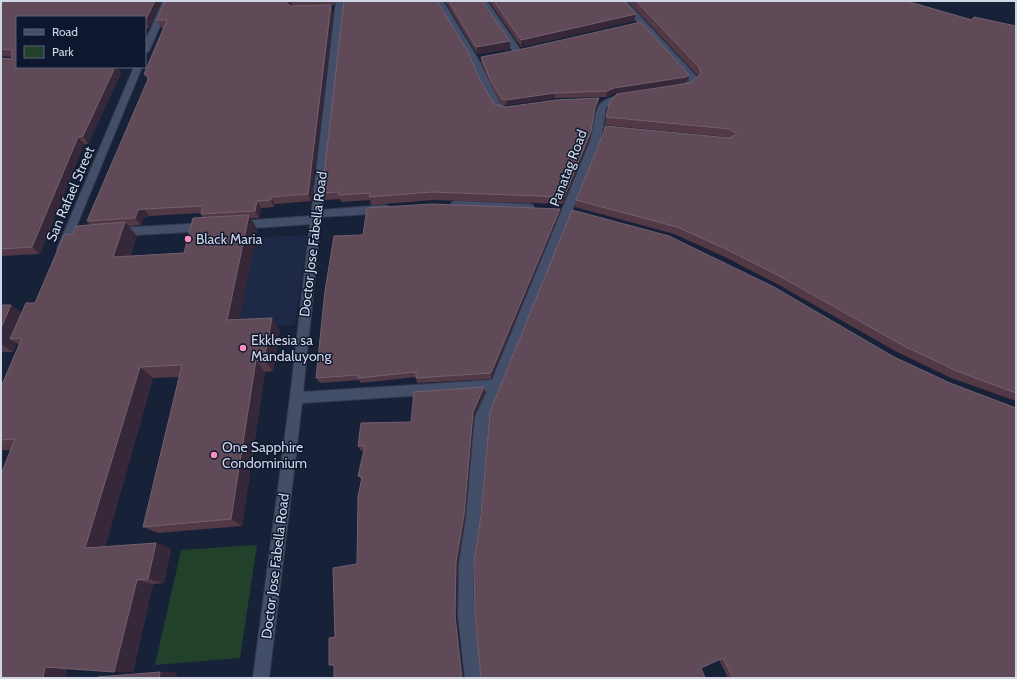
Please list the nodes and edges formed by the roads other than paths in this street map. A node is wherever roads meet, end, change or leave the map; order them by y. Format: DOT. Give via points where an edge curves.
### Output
graph roads {
  1 [pos="167,1"];
  2 [pos="438,1"];
  3 [pos="483,1"];
  4 [pos="622,1"];
  5 [pos="337,6"];
  6 [pos="146,49"];
  7 [pos="518,51"];
  8 [pos="138,68"];
  9 [pos="672,88"];
  10 [pos="643,93"];
  11 [pos="605,101"];
  12 [pos="593,102"];
  13 [pos="520,108"];
  14 [pos="448,205"];
  15 [pos="392,209"];
  16 [pos="544,209"];
  17 [pos="563,210"];
  18 [pos="580,214"];
  19 [pos="316,217"];
  20 [pos="231,225"];
  21 [pos="215,226"];
  22 [pos="107,232"];
  23 [pos="84,234"];
  24 [pos="68,235"];
  25 [pos="59,256"];
  26 [pos="496,385"];
  27 [pos="296,398"];
  28 [pos="261,678"];
  29 [pos="473,678"];
  1 -- 6 [label="street"];
  2 -- 13 [label="street" via="478,59 486,87 498,108"];
  3 -- 7 [label="street"];
  4 -- 9 [label="street" via="638,24 693,78 687,86"];
  5 -- 19 [label="street, Doctor Jose Fabella Road"];
  8 -- 24 [label="street, San Rafael Street"];
  10 -- 11 [label="street"];
  11 -- 12 [label="street"];
  11 -- 17 [label="street, Panatag Road" via="601,106 602,130"];
  14 -- 16 [label="street"];
  15 -- 19 [label="street"];
  17 -- 18 [label="street"];
  17 -- 26 [label="street, Panatag Road"];
  19 -- 20 [label="street"];
  19 -- 27 [label="street, Doctor Jose Fabella Road"];
  21 -- 22 [label="street"];
  23 -- 24 [label="street"];
  24 -- 25 [label="street, San Rafael Street"];
  26 -- 27 [label="street"];
  26 -- 29 [label="street, Panatag Road" via="482,417 466,564 466,617"];
  27 -- 28 [label="street, Doctor Jose Fabella Road"];
}
